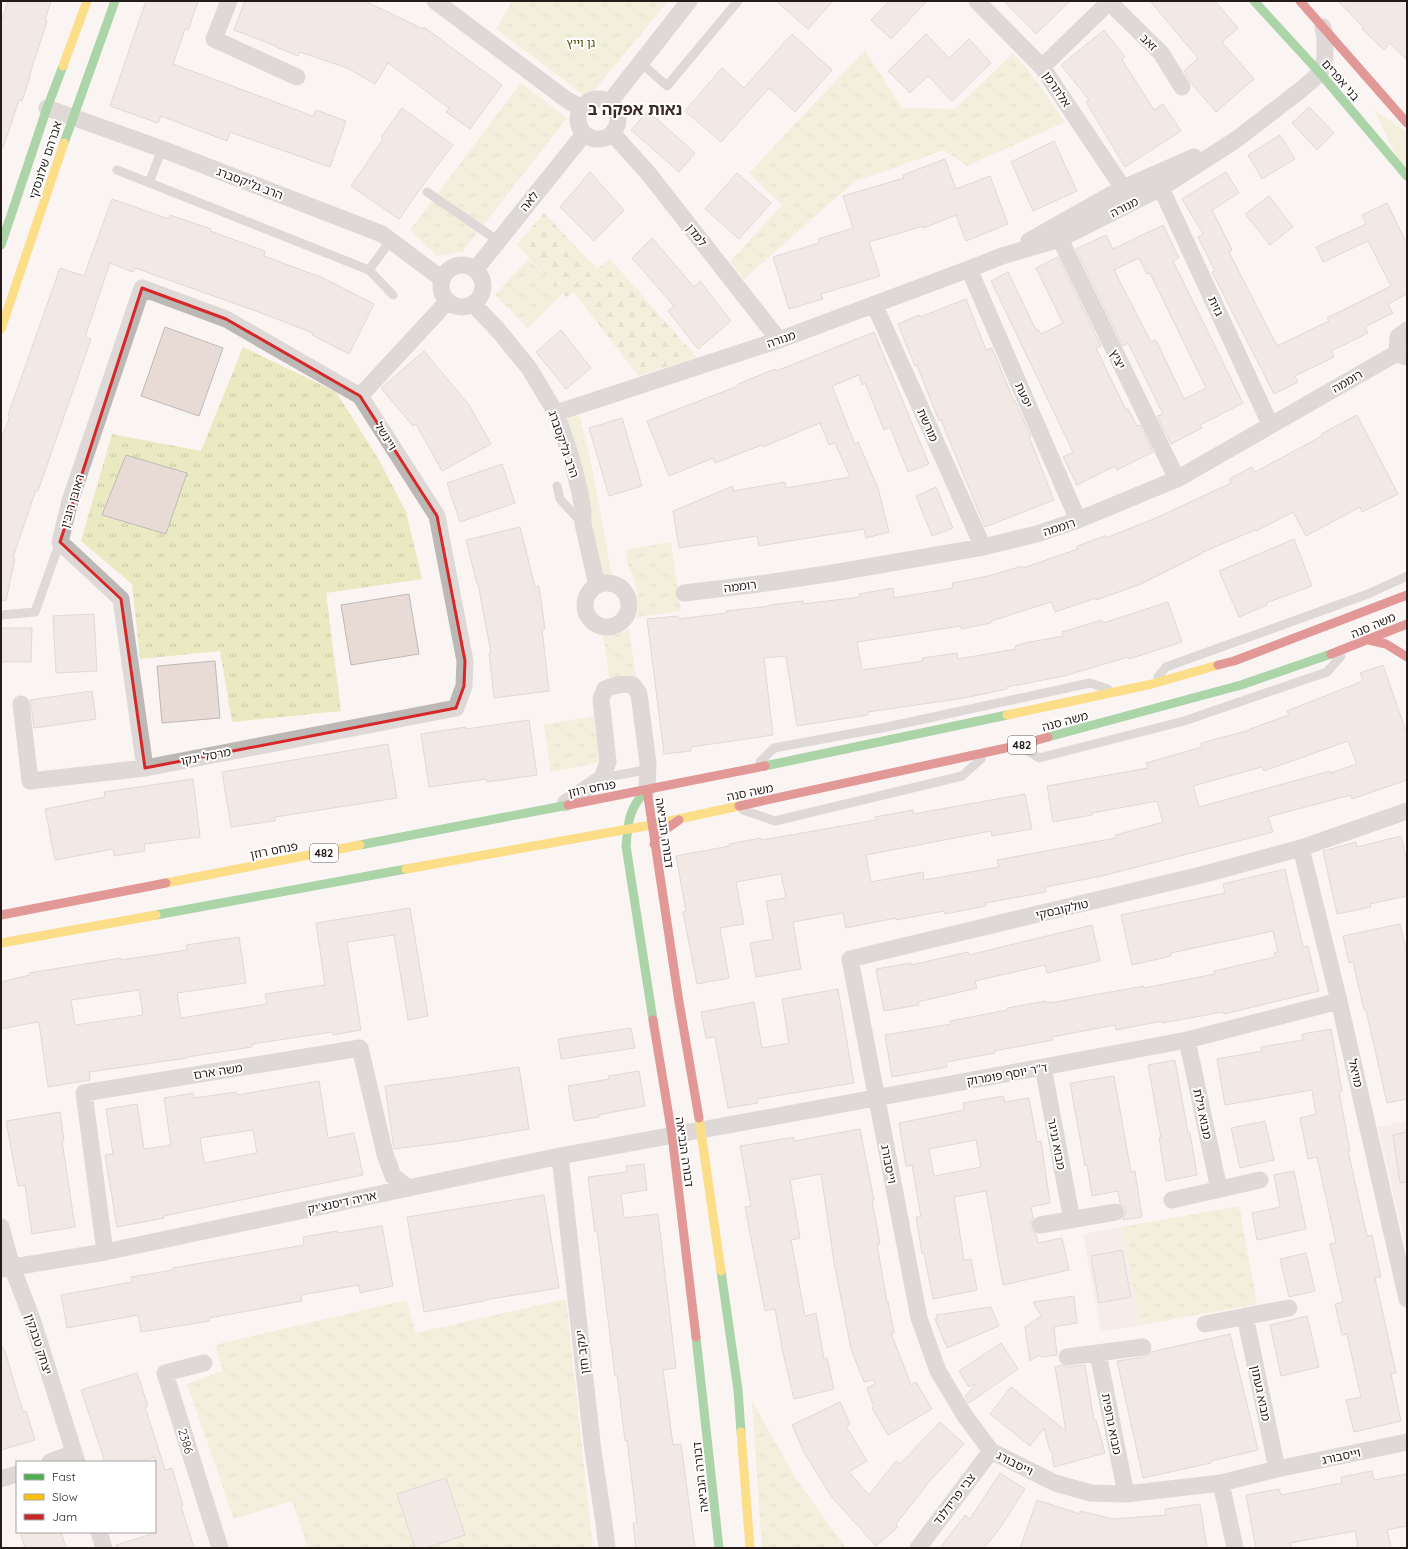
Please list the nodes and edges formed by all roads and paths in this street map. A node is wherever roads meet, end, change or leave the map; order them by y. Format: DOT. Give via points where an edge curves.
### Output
graph roads {
  1 [pos="88,1"];
  2 [pos="115,1"];
  3 [pos="229,1"];
  4 [pos="436,1"];
  5 [pos="689,1"];
  6 [pos="738,1"];
  7 [pos="976,1"];
  8 [pos="1254,1"];
  9 [pos="1300,1"];
  10 [pos="1109,2"];
  11 [pos="1323,28"];
  12 [pos="640,63"];
  13 [pos="1042,67"];
  14 [pos="1320,73"];
  15 [pos="297,77"];
  16 [pos="1182,87"];
  17 [pos="609,103"];
  18 [pos="47,108"];
  19 [pos="581,108"];
  20 [pos="72,118"];
  21 [pos="1407,123"];
  22 [pos="612,133"];
  23 [pos="584,134"];
  24 [pos="1237,139"];
  25 [pos="162,149"];
  26 [pos="117,170"];
  27 [pos="1407,176"];
  28 [pos="149,183"];
  29 [pos="1123,188"];
  30 [pos="1161,188"];
  31 [pos="427,192"];
  32 [pos="1060,239"];
  33 [pos="391,240"];
  34 [pos="497,240"];
  35 [pos="1,245"];
  36 [pos="1002,256"];
  37 [pos="969,269"];
  38 [pos="369,270"];
  39 [pos="475,270"];
  40 [pos="442,279"];
  41 [pos="142,288"];
  42 [pos="393,296"];
  43 [pos="448,301"];
  44 [pos="473,304"];
  45 [pos="874,304"];
  46 [pos="1,329"];
  47 [pos="1407,330"];
  48 [pos="779,340"];
  49 [pos="1402,355"];
  50 [pos="360,396"];
  51 [pos="556,413"];
  52 [pos="1270,424"];
  53 [pos="1177,479"];
  54 [pos="557,486"];
  55 [pos="1078,520"];
  56 [pos="583,524"];
  57 [pos="60,542"];
  58 [pos="983,547"];
  59 [pos="1407,576"];
  60 [pos="597,585"];
  61 [pos="684,593"];
  62 [pos="1407,595"];
  63 [pos="1,615"];
  64 [pos="1406,621"];
  65 [pos="1368,640"];
  66 [pos="1348,648"];
  67 [pos="1407,657"];
  68 [pos="1152,684"];
  69 [pos="1117,692"];
  70 [pos="21,704"];
  71 [pos="456,708"];
  72 [pos="887,727"];
  73 [pos="879,743"];
  74 [pos="1020,745"];
  75 [pos="989,752"];
  76 [pos="145,768"];
  77 [pos="752,769"];
  78 [pos="602,778"];
  79 [pos="647,782"];
  80 [pos="736,807"];
  81 [pos="558,808"];
  82 [pos="1407,811"];
  83 [pos="682,818"];
  84 [pos="651,825"];
  85 [pos="627,829"];
  86 [pos="603,833"];
  87 [pos="654,844"];
  88 [pos="626,846"];
  89 [pos="1301,848"];
  90 [pos="24,911"];
  91 [pos="1,912"];
  92 [pos="1,915"];
  93 [pos="1,943"];
  94 [pos="1339,1001"];
  95 [pos="1187,1040"];
  96 [pos="1043,1067"];
  97 [pos="876,1098"];
  98 [pos="701,1130"];
  99 [pos="672,1135"];
  100 [pos="560,1156"];
  101 [pos="1260,1180"];
  102 [pos="408,1188"];
  103 [pos="1219,1189"];
  104 [pos="1172,1200"];
  105 [pos="1116,1212"];
  106 [pos="1072,1220"];
  107 [pos="1040,1225"];
  108 [pos="1,1227"];
  109 [pos="105,1252"];
  110 [pos="7,1268"];
  111 [pos="1407,1299"];
  112 [pos="1289,1308"];
  113 [pos="1245,1316"];
  114 [pos="1206,1324"];
  115 [pos="1143,1347"];
  116 [pos="1098,1353"];
  117 [pos="1068,1357"];
  118 [pos="204,1363"];
  119 [pos="1407,1442"];
  120 [pos="991,1451"];
  121 [pos="76,1458"];
  122 [pos="56,1461"];
  123 [pos="1277,1469"];
  124 [pos="16,1474"];
  125 [pos="1,1479"];
  126 [pos="1221,1483"];
  127 [pos="1126,1494"];
  128 [pos="99,1533"];
  129 [pos="104,1548"];
  130 [pos="220,1548"];
  131 [pos="607,1548"];
  132 [pos="719,1548"];
  133 [pos="750,1548"];
  134 [pos="918,1548"];
  135 [pos="1235,1548"];
  1 -- 18 [label="main road, אברהם שלונסקי"];
  2 -- 20 [label="main road, אברהם שלונסקי"];
  3 -- 15 [label="street" via="214,39"];
  4 -- 19 [label="street"];
  5 -- 12 [label="street"];
  6 -- 12 [label="lane" via="667,86"];
  7 -- 13 [label="street, אלתרמן"];
  8 -- 14 [label="main road, בני אפרים"];
  9 -- 11 [label="main road, בני אפרים"];
  10 -- 13 [label="street, זאב"];
  10 -- 16 [label="street, זאב" via="1160,53"];
  11 -- 14 [label="street" via="1325,59"];
  11 -- 21 [label="main road, בני אפרים"];
  12 -- 17 [label="street"];
  13 -- 29 [label="street, אלתרמן"];
  14 -- 24 [label="street, מנורה" via="1302,90"];
  14 -- 27 [label="main road, בני אפרים"];
  17 -- 19 [label="street" via="591,100"];
  17 -- 22 [label="street" via="614,108 618,121"];
  18 -- 20 [label="street, הרב גליקסברג"];
  18 -- 35 [label="main road, אברהם שלונסקי"];
  19 -- 23 [label="street" via="578,124"];
  20 -- 25 [label="street, הרב גליקסברג"];
  20 -- 46 [label="main road, אברהם שלונסקי"];
  22 -- 23 [label="street" via="601,139 589,138"];
  22 -- 48 [label="street, למדן" via="648,173"];
  23 -- 34 [label="street, לאה"];
  24 -- 29 [label="street, מנורה"];
  24 -- 30 [label="street, מנורה"];
  25 -- 28 [label="lane"];
  25 -- 33 [label="street, הרב גליקסברג" via="382,234"];
  26 -- 28 [label="lane"];
  28 -- 38 [label="lane"];
  29 -- 36 [label="street, מנורה"];
  30 -- 32 [label="street, מנורה"];
  30 -- 52 [label="street, גזית"];
  31 -- 34 [label="lane"];
  32 -- 36 [label="street, מנורה"];
  32 -- 53 [label="street, יציץ"];
  33 -- 38 [label="lane"];
  33 -- 40 [label="street, הרב גליקסברג"];
  34 -- 39 [label="street, לאה"];
  36 -- 37 [label="street, מנורה"];
  37 -- 45 [label="street, מנורה"];
  37 -- 55 [label="street, יפעת"];
  38 -- 42 [label="lane"];
  39 -- 40 [label="street" via="462,265 456,266"];
  39 -- 44 [label="street" via="483,285 480,296"];
  40 -- 43 [label="street" via="442,291"];
  41 -- 50 [label="street, ויינשל" via="226,319"];
  41 -- 57 [label="street, ראובן רובין" via="70,502"];
  43 -- 44 [label="street" via="463,307"];
  43 -- 50 [label="street"];
  44 -- 51 [label="street, הרב גליקסברג" via="529,368"];
  45 -- 48 [label="street, מנורה"];
  45 -- 58 [label="street, מורשת"];
  47 -- 49 [label="street, רוממה" via="1398,337"];
  48 -- 51 [label="street, מנורה"];
  49 -- 52 [label="street, רוממה"];
  50 -- 71 [label="street, ויינשל" via="437,516 465,661 464,686"];
  51 -- 56 [label="street, הרב גליקסברג" via="580,493"];
  52 -- 53 [label="street, רוממה"];
  53 -- 55 [label="street, רוממה"];
  54 -- 56 [label="lane" via="560,499"];
  55 -- 58 [label="street, רוממה" via="1037,534"];
  56 -- 60 [label="street, הרב גליקסברג"];
  57 -- 63 [label="lane" via="35,612"];
  57 -- 76 [label="street, ראובן רובין" via="121,599"];
  58 -- 61 [label="street, רוממה" via="825,574"];
  59 -- 68 [label="lane" via="1368,594 1166,667"];
  62 -- 68 [label="main road, משה סנה / 482" via="1397,603 1234,661"];
  64 -- 65 [label="main road, משה סנה / 482"];
  65 -- 66 [label="main road, משה סנה / 482"];
  65 -- 67 [label="main road" via="1386,644"];
  66 -- 74 [label="main road, משה סנה / 482" via="1241,685"];
  66 -- 74 [label="lane" via="1327,672 1184,721 1040,758"];
  68 -- 69 [label="main road, משה סנה / 482"];
  69 -- 72 [label="lane" via="1090,683"];
  69 -- 73 [label="main road, משה סנה / 482"];
  70 -- 76 [label="street, מרסל ינקו" via="30,781"];
  71 -- 76 [label="street, מרסל ינקו"];
  72 -- 73 [label="lane"];
  72 -- 77 [label="lane" via="774,748"];
  73 -- 77 [label="main road, משה סנה / 482"];
  74 -- 75 [label="main road, משה סנה / 482"];
  75 -- 80 [label="main road, משה סנה / 482"];
  75 -- 80 [label="lane" via="962,776 775,821"];
  77 -- 79 [label="main road, משה סנה / 482"];
  78 -- 79 [label="lane" via="640,771"];
  78 -- 79 [label="street" via="608,762 601,699 605,690 624,683 633,685 639,694 648,763"];
  78 -- 81 [label="street"];
  79 -- 81 [label="main road, פנחס רוזן / 482"];
  79 -- 84 [label="main road, דבורה הנביאה"];
  79 -- 85 [label="main road, דבורה הנביאה" via="630,812"];
  80 -- 83 [label="main road, משה סנה / 482"];
  81 -- 90 [label="main road, פנחס רוזן / 482"];
  82 -- 89 [label="street, טולקובסקי"];
  83 -- 84 [label="main road, משה סנה / 482"];
  83 -- 87 [label="main road" via="660,834"];
  84 -- 85 [label="main road, משה סנה / 482"];
  84 -- 87 [label="main road, דבורה הנביאה"];
  85 -- 86 [label="main road, 482"];
  85 -- 88 [label="main road, דבורה הנביאה"];
  86 -- 88 [label="main road"];
  86 -- 93 [label="main road, 482"];
  87 -- 98 [label="main road, דבורה הנביאה"];
  88 -- 99 [label="main road, דבורה הנביאה"];
  89 -- 94 [label="street, מויאל"];
  89 -- 97 [label="street, טולקובסקי" via="1198,876 850,959"];
  90 -- 91 [label="main road"];
  90 -- 92 [label="main road, פנחס רוזן / 482"];
  94 -- 95 [label="street, ד\"ר יוסף פומרוק"];
  94 -- 111 [label="street, מויאל"];
  95 -- 96 [label="street, ד\"ר יוסף פומרוק"];
  95 -- 103 [label="street, מבוא גילת"];
  96 -- 97 [label="street, ד\"ר יוסף פומרוק"];
  96 -- 106 [label="street, מבוא גניגר"];
  97 -- 98 [label="street, ד\"ר יוסף פומרוק"];
  97 -- 120 [label="street, וייסבורג" via="919,1318 938,1371 965,1416"];
  98 -- 99 [label="street, ד\"ר יוסף פומרוק"];
  98 -- 133 [label="main road, דבורה הנביאה" via="738,1390"];
  99 -- 100 [label="street, אריה דיסנצ'יק"];
  99 -- 132 [label="main road, דבורה הנביאה"];
  100 -- 102 [label="street, אריה דיסנצ'יק"];
  100 -- 131 [label="street, יעקב חזן" via="593,1451"];
  101 -- 103 [label="street"];
  102 -- 109 [label="street, אריה דיסנצ'יק"];
  102 -- 109 [label="street, משה ארם" via="393,1176 385,1154 360,1048 84,1093"];
  103 -- 104 [label="street"];
  105 -- 106 [label="street"];
  106 -- 107 [label="street"];
  108 -- 110 [label="street, יצחק טבנקין"];
  109 -- 110 [label="street, אריה דיסנצ'יק"];
  110 -- 121 [label="street, יצחק טבנקין" via="32,1319"];
  112 -- 113 [label="street"];
  113 -- 114 [label="street"];
  113 -- 123 [label="street, מבוא געתון"];
  115 -- 116 [label="street"];
  116 -- 117 [label="street"];
  116 -- 127 [label="street, מבוא גרופית"];
  118 -- 130 [label="street, 2386" via="165,1373"];
  119 -- 123 [label="street, וייסבורג"];
  120 -- 127 [label="street, וייסבורג" via="1055,1483 1091,1493"];
  120 -- 134 [label="street, צבי פרידלנד"];
  121 -- 122 [label="street"];
  123 -- 126 [label="street, וייסבורג"];
  124 -- 125 [label="street"];
  126 -- 127 [label="street, וייסבורג"];
  126 -- 135 [label="street"];
  128 -- 129 [label="street"];
}
